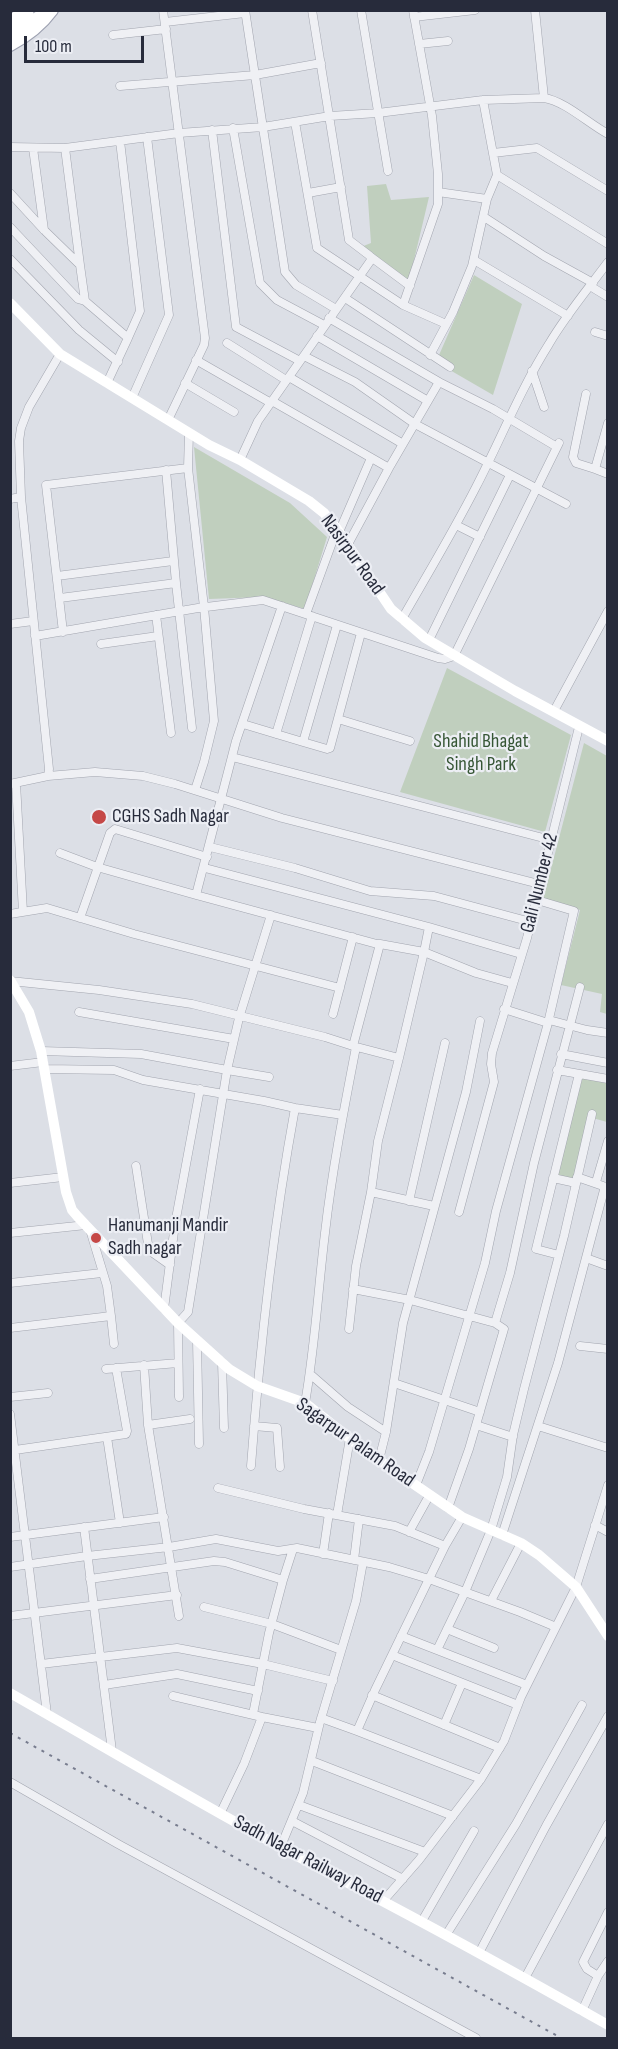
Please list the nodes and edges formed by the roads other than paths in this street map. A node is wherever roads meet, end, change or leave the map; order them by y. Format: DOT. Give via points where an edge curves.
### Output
graph roads {
  1 [pos="28,10"];
  2 [pos="43,10"];
  3 [pos="52,10"];
  4 [pos="163,10"];
  5 [pos="312,10"];
  6 [pos="361,10"];
  7 [pos="475,10"];
  8 [pos="535,10"];
  9 [pos="245,12"];
  10 [pos="414,14"];
  11 [pos="10,21"];
  12 [pos="165,26"];
  13 [pos="10,33"];
  14 [pos="113,36"];
  15 [pos="448,41"];
  16 [pos="419,44"];
  17 [pos="10,45"];
  18 [pos="321,63"];
  19 [pos="255,75"];
  20 [pos="173,81"];
  21 [pos="120,86"];
  22 [pos="544,98"];
  23 [pos="483,100"];
  24 [pos="430,106"];
  25 [pos="378,113"];
  26 [pos="330,116"];
  27 [pos="295,122"];
  28 [pos="263,127"];
  29 [pos="233,128"];
  30 [pos="212,130"];
  31 [pos="179,133"];
  32 [pos="608,134"];
  33 [pos="147,137"];
  34 [pos="120,141"];
  35 [pos="10,147"];
  36 [pos="33,148"];
  37 [pos="65,148"];
  38 [pos="493,153"];
  39 [pos="388,171"];
  40 [pos="497,175"];
  41 [pos="341,187"];
  42 [pos="608,191"];
  43 [pos="308,192"];
  44 [pos="438,192"];
  45 [pos="10,193"];
  46 [pos="488,199"];
  47 [pos="484,217"];
  48 [pos="10,227"];
  49 [pos="44,230"];
  50 [pos="608,244"];
  51 [pos="371,257"];
  52 [pos="10,259"];
  53 [pos="474,260"];
  54 [pos="607,263"];
  55 [pos="80,265"];
  56 [pos="359,278"];
  57 [pos="592,284"];
  58 [pos="410,286"];
  59 [pos="608,297"];
  60 [pos="345,298"];
  61 [pos="85,301"];
  62 [pos="10,303"];
  63 [pos="403,306"];
  64 [pos="336,309"];
  65 [pos="568,316"];
  66 [pos="329,318"];
  67 [pos="446,324"];
  68 [pos="324,326"];
  69 [pos="595,332"];
  70 [pos="316,336"];
  71 [pos="608,336"];
  72 [pos="128,338"];
  73 [pos="226,343"];
  74 [pos="60,354"];
  75 [pos="430,355"];
  76 [pos="302,359"];
  77 [pos="196,360"];
  78 [pos="118,362"];
  79 [pos="450,367"];
  80 [pos="532,371"];
  81 [pos="288,379"];
  82 [pos="439,382"];
  83 [pos="107,383"];
  84 [pos="185,383"];
  85 [pos="586,394"];
  86 [pos="132,398"];
  87 [pos="428,401"];
  88 [pos="271,402"];
  89 [pos="544,408"];
  90 [pos="234,412"];
  91 [pos="168,420"];
  92 [pos="510,420"];
  93 [pos="608,423"];
  94 [pos="415,424"];
  95 [pos="189,433"];
  96 [pos="403,444"];
  97 [pos="371,458"];
  98 [pos="240,460"];
  99 [pos="488,464"];
  100 [pos="188,468"];
  101 [pos="389,468"];
  102 [pos="595,469"];
  103 [pos="166,471"];
  104 [pos="608,474"];
  105 [pos="510,475"];
  106 [pos="536,489"];
  107 [pos="21,497"];
  108 [pos="10,498"];
  109 [pos="566,504"];
  110 [pos="456,525"];
  111 [pos="338,530"];
  112 [pos="480,537"];
  113 [pos="347,546"];
  114 [pos="173,561"];
  115 [pos="57,576"];
  116 [pos="176,583"];
  117 [pos="60,598"];
  118 [pos="282,606"];
  119 [pos="204,607"];
  120 [pos="178,611"];
  121 [pos="608,611"];
  122 [pos="156,615"];
  123 [pos="309,615"];
  124 [pos="402,619"];
  125 [pos="33,621"];
  126 [pos="10,624"];
  127 [pos="338,625"];
  128 [pos="63,632"];
  129 [pos="361,633"];
  130 [pos="35,636"];
  131 [pos="158,636"];
  132 [pos="429,640"];
  133 [pos="101,644"];
  134 [pos="454,656"];
  135 [pos="554,711"];
  136 [pos="338,719"];
  137 [pos="243,724"];
  138 [pos="579,727"];
  139 [pos="192,728"];
  140 [pos="171,733"];
  141 [pos="276,734"];
  142 [pos="410,741"];
  143 [pos="608,741"];
  144 [pos="303,742"];
  145 [pos="232,756"];
  146 [pos="48,776"];
  147 [pos="13,784"];
  148 [pos="195,790"];
  149 [pos="222,799"];
  150 [pos="551,840"];
  151 [pos="210,847"];
  152 [pos="60,853"];
  153 [pos="207,857"];
  154 [pos="97,867"];
  155 [pos="205,868"];
  156 [pos="539,884"];
  157 [pos="196,895"];
  158 [pos="537,900"];
  159 [pos="23,912"];
  160 [pos="10,915"];
  161 [pos="271,915"];
  162 [pos="80,918"];
  163 [pos="531,921"];
  164 [pos="429,927"];
  165 [pos="353,937"];
  166 [pos="380,944"];
  167 [pos="424,952"];
  168 [pos="522,954"];
  169 [pos="255,965"];
  170 [pos="11,981"];
  171 [pos="512,983"];
  172 [pos="580,987"];
  173 [pos="340,988"];
  174 [pos="504,1009"];
  175 [pos="79,1012"];
  176 [pos="333,1014"];
  177 [pos="239,1016"];
  178 [pos="480,1021"];
  179 [pos="548,1022"];
  180 [pos="569,1026"];
  181 [pos="608,1033"];
  182 [pos="234,1039"];
  183 [pos="445,1043"];
  184 [pos="354,1047"];
  185 [pos="561,1054"];
  186 [pos="399,1058"];
  187 [pos="43,1061"];
  188 [pos="608,1063"];
  189 [pos="10,1066"];
  190 [pos="227,1070"];
  191 [pos="557,1070"];
  192 [pos="579,1074"];
  193 [pos="269,1077"];
  194 [pos="608,1079"];
  195 [pos="200,1089"];
  196 [pos="223,1094"];
  197 [pos="295,1108"];
  198 [pos="592,1114"];
  199 [pos="343,1115"];
  200 [pos="608,1141"];
  201 [pos="136,1166"];
  202 [pos="63,1177"];
  203 [pos="553,1178"];
  204 [pos="577,1180"];
  205 [pos="596,1182"];
  206 [pos="10,1183"];
  207 [pos="371,1192"];
  208 [pos="409,1201"];
  209 [pos="434,1206"];
  210 [pos="459,1212"];
  211 [pos="88,1227"];
  212 [pos="10,1233"];
  213 [pos="560,1255"];
  214 [pos="586,1258"];
  215 [pos="170,1265"];
  216 [pos="608,1266"];
  217 [pos="102,1273"];
  218 [pos="10,1283"];
  219 [pos="353,1289"];
  220 [pos="410,1300"];
  221 [pos="164,1309"];
  222 [pos="111,1316"];
  223 [pos="470,1317"];
  224 [pos="178,1323"];
  225 [pos="495,1323"];
  226 [pos="10,1328"];
  227 [pos="349,1329"];
  228 [pos="197,1340"];
  229 [pos="114,1344"];
  230 [pos="580,1346"];
  231 [pos="608,1349"];
  232 [pos="222,1362"];
  233 [pos="178,1364"];
  234 [pos="144,1365"];
  235 [pos="116,1368"];
  236 [pos="106,1369"];
  237 [pos="310,1374"];
  238 [pos="393,1383"];
  239 [pos="257,1386"];
  240 [pos="48,1393"];
  241 [pos="10,1396"];
  242 [pos="179,1397"];
  243 [pos="445,1401"];
  244 [pos="305,1403"];
  245 [pos="480,1412"];
  246 [pos="10,1414"];
  247 [pos="190,1419"];
  248 [pos="11,1425"];
  249 [pos="148,1425"];
  250 [pos="476,1425"];
  251 [pos="254,1426"];
  252 [pos="538,1426"];
  253 [pos="224,1428"];
  254 [pos="386,1432"];
  255 [pos="107,1437"];
  256 [pos="350,1437"];
  257 [pos="513,1437"];
  258 [pos="199,1444"];
  259 [pos="608,1448"];
  260 [pos="15,1450"];
  261 [pos="379,1460"];
  262 [pos="251,1466"];
  263 [pos="280,1467"];
  264 [pos="416,1485"];
  265 [pos="608,1485"];
  266 [pos="218,1488"];
  267 [pos="429,1496"];
  268 [pos="448,1508"];
  269 [pos="333,1514"];
  270 [pos="164,1517"];
  271 [pos="462,1517"];
  272 [pos="359,1519"];
  273 [pos="120,1523"];
  274 [pos="595,1525"];
  275 [pos="84,1527"];
  276 [pos="491,1530"];
  277 [pos="409,1532"];
  278 [pos="608,1532"];
  279 [pos="502,1535"];
  280 [pos="26,1536"];
  281 [pos="10,1537"];
  282 [pos="521,1543"];
  283 [pos="445,1546"];
  284 [pos="169,1547"];
  285 [pos="293,1549"];
  286 [pos="323,1554"];
  287 [pos="87,1556"];
  288 [pos="354,1560"];
  289 [pos="363,1562"];
  290 [pos="29,1564"];
  291 [pos="172,1566"];
  292 [pos="10,1567"];
  293 [pos="429,1578"];
  294 [pos="90,1579"];
  295 [pos="283,1580"];
  296 [pos="576,1587"];
  297 [pos="465,1592"];
  298 [pos="177,1595"];
  299 [pos="491,1601"];
  300 [pos="94,1606"];
  301 [pos="204,1608"];
  302 [pos="35,1612"];
  303 [pos="10,1616"];
  304 [pos="179,1616"];
  305 [pos="272,1624"];
  306 [pos="556,1627"];
  307 [pos="447,1629"];
  308 [pos="401,1636"];
  309 [pos="608,1636"];
  310 [pos="494,1648"];
  311 [pos="341,1650"];
  312 [pos="437,1650"];
  313 [pos="392,1655"];
  314 [pos="100,1658"];
  315 [pos="263,1664"];
  316 [pos="41,1665"];
  317 [pos="333,1681"];
  318 [pos="462,1683"];
  319 [pos="104,1685"];
  320 [pos="526,1685"];
  321 [pos="258,1691"];
  322 [pos="10,1693"];
  323 [pos="372,1695"];
  324 [pos="173,1696"];
  325 [pos="518,1705"];
  326 [pos="582,1705"];
  327 [pos="47,1714"];
  328 [pos="253,1714"];
  329 [pos="608,1716"];
  330 [pos="262,1717"];
  331 [pos="321,1718"];
  332 [pos="444,1725"];
  333 [pos="318,1728"];
  334 [pos="357,1731"];
  335 [pos="500,1748"];
  336 [pos="111,1751"];
  337 [pos="312,1761"];
  338 [pos="481,1779"];
  339 [pos="10,1782"];
  340 [pos="299,1805"];
  341 [pos="221,1812"];
  342 [pos="453,1816"];
  343 [pos="292,1821"];
  344 [pos="608,1824"];
  345 [pos="474,1831"];
  346 [pos="281,1846"];
  347 [pos="425,1852"];
  348 [pos="403,1879"];
  349 [pos="384,1900"];
  350 [pos="608,1912"];
  351 [pos="422,1921"];
  352 [pos="446,1935"];
  353 [pos="479,1953"];
  354 [pos="608,1961"];
  355 [pos="598,1976"];
  356 [pos="525,1978"];
  357 [pos="582,2011"];
  358 [pos="608,2025"];
  359 [pos="476,2038"];
  1 -- 11 [label="main road"];
  2 -- 13 [label="main road"];
  3 -- 17 [label="main road" via="31,32"];
  4 -- 12 [label="street"];
  5 -- 18 [label="street"];
  6 -- 25 [label="street"];
  7 -- 10 [label="street"];
  8 -- 22 [label="street"];
  9 -- 12 [label="street"];
  9 -- 19 [label="street"];
  10 -- 16 [label="street"];
  12 -- 14 [label="street"];
  12 -- 20 [label="street"];
  15 -- 16 [label="street"];
  16 -- 24 [label="street"];
  18 -- 19 [label="street"];
  18 -- 26 [label="street"];
  19 -- 20 [label="street"];
  19 -- 28 [label="street"];
  20 -- 21 [label="street"];
  20 -- 31 [label="street"];
  22 -- 23 [label="street"];
  22 -- 32 [label="street"];
  23 -- 24 [label="street"];
  23 -- 38 [label="street"];
  24 -- 25 [label="street"];
  24 -- 44 [label="street"];
  25 -- 26 [label="street"];
  25 -- 39 [label="street"];
  26 -- 27 [label="street"];
  26 -- 41 [label="street"];
  27 -- 28 [label="street"];
  27 -- 43 [label="street"];
  28 -- 29 [label="street"];
  28 -- 64 [label="street" via="285,272 296,285"];
  29 -- 30 [label="street"];
  29 -- 68 [label="street" via="260,283 277,300"];
  30 -- 31 [label="street"];
  30 -- 76 [label="street" via="236,327"];
  31 -- 33 [label="street"];
  31 -- 77 [label="street" via="205,338"];
  33 -- 34 [label="street"];
  33 -- 86 [label="street" via="169,315"];
  34 -- 37 [label="street"];
  34 -- 72 [label="street" via="140,311"];
  35 -- 36 [label="street"];
  36 -- 37 [label="street"];
  36 -- 49 [label="street"];
  37 -- 55 [label="street"];
  38 -- 40 [label="street"];
  38 -- 42 [label="street" via="537,148"];
  40 -- 46 [label="street"];
  40 -- 50 [label="street"];
  41 -- 43 [label="street"];
  41 -- 51 [label="street" via="349,240"];
  43 -- 56 [label="street" via="317,248"];
  44 -- 46 [label="street"];
  44 -- 58 [label="street" via="438,204"];
  45 -- 49 [label="street"];
  46 -- 47 [label="street"];
  47 -- 53 [label="street"];
  47 -- 57 [label="street"];
  48 -- 61 [label="street"];
  49 -- 55 [label="street"];
  51 -- 56 [label="street"];
  51 -- 58 [label="street"];
  52 -- 78 [label="street" via="79,330"];
  53 -- 65 [label="street"];
  53 -- 67 [label="street"];
  54 -- 57 [label="street"];
  55 -- 61 [label="street"];
  56 -- 60 [label="street"];
  56 -- 63 [label="street"];
  57 -- 59 [label="street"];
  57 -- 65 [label="street"];
  58 -- 63 [label="street"];
  60 -- 64 [label="street"];
  60 -- 75 [label="street"];
  61 -- 72 [label="street"];
  62 -- 74 [label="street, Nasirpur Road"];
  63 -- 67 [label="street"];
  64 -- 66 [label="street"];
  65 -- 80 [label="street"];
  66 -- 68 [label="street"];
  66 -- 82 [label="street"];
  67 -- 75 [label="street"];
  68 -- 70 [label="street"];
  69 -- 71 [label="street"];
  70 -- 76 [label="street"];
  70 -- 87 [label="street"];
  72 -- 78 [label="street"];
  73 -- 81 [label="street"];
  74 -- 83 [label="street, Nasirpur Road"];
  74 -- 107 [label="street" via="21,428"];
  75 -- 79 [label="street"];
  76 -- 81 [label="street"];
  76 -- 94 [label="street" via="355,382"];
  77 -- 84 [label="street"];
  77 -- 88 [label="street"];
  78 -- 83 [label="street"];
  80 -- 89 [label="street"];
  80 -- 92 [label="street"];
  81 -- 88 [label="street"];
  81 -- 96 [label="street"];
  82 -- 87 [label="street"];
  82 -- 92 [label="street"];
  83 -- 86 [label="street, Nasirpur Road"];
  84 -- 90 [label="street"];
  84 -- 91 [label="street"];
  85 -- 102 [label="street" via="573,457 576,463"];
  86 -- 91 [label="street, Nasirpur Road"];
  87 -- 94 [label="street"];
  88 -- 97 [label="street"];
  88 -- 98 [label="street"];
  91 -- 95 [label="street, Nasirpur Road"];
  92 -- 99 [label="street"];
  92 -- 106 [label="street" via="558,445"];
  93 -- 102 [label="street"];
  94 -- 96 [label="street"];
  94 -- 99 [label="street"];
  95 -- 98 [label="street, Nasirpur Road"];
  95 -- 100 [label="street"];
  96 -- 101 [label="street"];
  97 -- 101 [label="street"];
  97 -- 111 [label="street"];
  98 -- 111 [label="street, Nasirpur Road" via="309,501"];
  99 -- 105 [label="street"];
  99 -- 110 [label="street"];
  100 -- 103 [label="street"];
  100 -- 119 [label="street"];
  101 -- 113 [label="street"];
  102 -- 104 [label="street"];
  103 -- 114 [label="street"];
  103 -- 115 [label="street" via="46,485"];
  105 -- 106 [label="street"];
  105 -- 112 [label="street"];
  106 -- 109 [label="street"];
  106 -- 134 [label="street"];
  107 -- 108 [label="street"];
  107 -- 125 [label="street"];
  110 -- 112 [label="street"];
  110 -- 124 [label="street"];
  111 -- 113 [label="street, Nasirpur Road"];
  111 -- 123 [label="street"];
  112 -- 132 [label="street"];
  113 -- 124 [label="street, Nasirpur Road"];
  114 -- 115 [label="street"];
  114 -- 116 [label="street"];
  115 -- 117 [label="street"];
  116 -- 117 [label="street"];
  116 -- 120 [label="street"];
  117 -- 128 [label="street"];
  118 -- 119 [label="street" via="263,600"];
  118 -- 123 [label="street"];
  118 -- 137 [label="street"];
  119 -- 120 [label="street"];
  119 -- 148 [label="street" via="214,721"];
  120 -- 122 [label="street"];
  120 -- 139 [label="street"];
  121 -- 135 [label="street"];
  122 -- 128 [label="street"];
  122 -- 131 [label="street"];
  123 -- 127 [label="street"];
  123 -- 141 [label="street"];
  124 -- 132 [label="street, Nasirpur Road"];
  125 -- 126 [label="street"];
  125 -- 130 [label="street"];
  127 -- 129 [label="street"];
  127 -- 144 [label="street"];
  128 -- 130 [label="street"];
  129 -- 134 [label="street" via="438,658"];
  129 -- 136 [label="street"];
  130 -- 146 [label="street"];
  131 -- 133 [label="street"];
  131 -- 140 [label="street"];
  132 -- 134 [label="street, Nasirpur Road"];
  134 -- 135 [label="street, Nasirpur Road"];
  135 -- 138 [label="street, Nasirpur Road"];
  136 -- 142 [label="street"];
  136 -- 144 [label="street" via="329,749"];
  137 -- 141 [label="street"];
  137 -- 145 [label="street"];
  138 -- 143 [label="street, Nasirpur Road"];
  138 -- 150 [label="street, Gali Number 42"];
  141 -- 144 [label="street"];
  145 -- 149 [label="street"];
  145 -- 150 [label="street"];
  146 -- 147 [label="street"];
  146 -- 148 [label="street" via="95,772 134,775"];
  147 -- 159 [label="street"];
  148 -- 149 [label="street"];
  149 -- 151 [label="street"];
  149 -- 156 [label="street"];
  150 -- 156 [label="street, Gali Number 42"];
  151 -- 153 [label="street"];
  151 -- 163 [label="street" via="370,891 434,896"];
  152 -- 154 [label="street"];
  153 -- 154 [label="street" via="118,829 111,833"];
  153 -- 155 [label="street"];
  154 -- 157 [label="street"];
  154 -- 162 [label="street"];
  155 -- 157 [label="street"];
  155 -- 164 [label="street"];
  156 -- 158 [label="street, Gali Number 42"];
  157 -- 161 [label="street"];
  158 -- 163 [label="street, Gali Number 42"];
  158 -- 179 [label="street" via="574,911"];
  159 -- 160 [label="street"];
  159 -- 162 [label="street" via="47,908"];
  161 -- 165 [label="street"];
  161 -- 169 [label="street"];
  162 -- 169 [label="street"];
  163 -- 168 [label="street, Gali Number 42"];
  164 -- 167 [label="street"];
  164 -- 168 [label="street"];
  165 -- 166 [label="street"];
  165 -- 173 [label="street"];
  166 -- 167 [label="street"];
  166 -- 184 [label="street"];
  167 -- 171 [label="street"];
  167 -- 186 [label="street"];
  168 -- 171 [label="street, Gali Number 42"];
  169 -- 173 [label="street"];
  169 -- 177 [label="street"];
  170 -- 177 [label="street" via="164,1000"];
  170 -- 187 [label="street, Sagarpur Palam Road" via="29,1012"];
  171 -- 174 [label="street, Gali Number 42"];
  172 -- 180 [label="street"];
  173 -- 176 [label="street"];
  174 -- 179 [label="street"];
  174 -- 210 [label="street, Gali Number 42" via="491,1059 494,1082"];
  175 -- 182 [label="street"];
  177 -- 182 [label="street"];
  177 -- 184 [label="street"];
  178 -- 209 [label="street" via="466,1092"];
  179 -- 180 [label="street"];
  179 -- 223 [label="street"];
  180 -- 181 [label="street"];
  180 -- 185 [label="street"];
  182 -- 190 [label="street"];
  183 -- 208 [label="street"];
  184 -- 186 [label="street"];
  184 -- 199 [label="street"];
  185 -- 188 [label="street"];
  185 -- 191 [label="street"];
  186 -- 207 [label="street" via="378,1141"];
  187 -- 189 [label="street"];
  187 -- 190 [label="street" via="98,1052 141,1054"];
  187 -- 195 [label="street" via="114,1070 143,1080"];
  187 -- 202 [label="street, Sagarpur Palam Road"];
  190 -- 193 [label="street"];
  190 -- 196 [label="street"];
  191 -- 192 [label="street"];
  191 -- 225 [label="street"];
  192 -- 194 [label="street"];
  192 -- 203 [label="street"];
  195 -- 196 [label="street"];
  195 -- 215 [label="street"];
  196 -- 197 [label="street"];
  196 -- 224 [label="street" via="188,1312"];
  197 -- 199 [label="street"];
  197 -- 239 [label="street" via="270,1261"];
  198 -- 204 [label="street"];
  199 -- 237 [label="street"];
  200 -- 205 [label="street"];
  201 -- 215 [label="street" via="148,1244 153,1253"];
  202 -- 206 [label="street"];
  202 -- 211 [label="street, Sagarpur Palam Road" via="72,1209"];
  203 -- 204 [label="street"];
  203 -- 213 [label="street" via="536,1249"];
  204 -- 205 [label="street"];
  204 -- 213 [label="street"];
  205 -- 214 [label="street" via="604,1190"];
  207 -- 208 [label="street"];
  207 -- 219 [label="street"];
  208 -- 209 [label="street"];
  209 -- 220 [label="street"];
  211 -- 212 [label="street"];
  211 -- 217 [label="street"];
  211 -- 221 [label="street, Sagarpur Palam Road"];
  213 -- 257 [label="street"];
  214 -- 216 [label="street"];
  214 -- 252 [label="street"];
  215 -- 221 [label="street"];
  217 -- 218 [label="street"];
  217 -- 222 [label="street"];
  219 -- 220 [label="street"];
  219 -- 227 [label="street"];
  220 -- 223 [label="street"];
  220 -- 238 [label="street"];
  221 -- 224 [label="street, Sagarpur Palam Road"];
  222 -- 226 [label="street"];
  222 -- 229 [label="street"];
  223 -- 225 [label="street"];
  223 -- 243 [label="street"];
  224 -- 228 [label="street, Sagarpur Palam Road"];
  224 -- 233 [label="street"];
  225 -- 245 [label="street" via="504,1329 504,1334"];
  228 -- 232 [label="street, Sagarpur Palam Road"];
  228 -- 258 [label="street"];
  230 -- 231 [label="street"];
  232 -- 239 [label="street, Sagarpur Palam Road"];
  232 -- 253 [label="street"];
  233 -- 234 [label="street"];
  233 -- 242 [label="street"];
  234 -- 235 [label="street"];
  234 -- 249 [label="street"];
  235 -- 236 [label="street"];
  235 -- 255 [label="street" via="127,1433"];
  237 -- 244 [label="street"];
  237 -- 254 [label="street" via="348,1407"];
  238 -- 243 [label="street"];
  238 -- 254 [label="street"];
  239 -- 244 [label="street, Sagarpur Palam Road"];
  239 -- 251 [label="street"];
  240 -- 241 [label="street"];
  243 -- 245 [label="street"];
  243 -- 264 [label="street"];
  244 -- 256 [label="street, Sagarpur Palam Road"];
  245 -- 250 [label="street"];
  246 -- 248 [label="street"];
  247 -- 249 [label="street"];
  248 -- 260 [label="street"];
  249 -- 270 [label="street"];
  250 -- 257 [label="street"];
  250 -- 268 [label="street"];
  251 -- 262 [label="street"];
  251 -- 263 [label="street" via="277,1428"];
  252 -- 259 [label="street"];
  252 -- 279 [label="street"];
  254 -- 261 [label="street"];
  255 -- 260 [label="street"];
  255 -- 273 [label="street"];
  256 -- 261 [label="street, Sagarpur Palam Road"];
  256 -- 269 [label="street"];
  257 -- 276 [label="street" via="507,1477"];
  260 -- 280 [label="street"];
  261 -- 264 [label="street, Sagarpur Palam Road"];
  264 -- 267 [label="street, Sagarpur Palam Road"];
  265 -- 274 [label="street"];
  266 -- 269 [label="street"];
  267 -- 268 [label="street, Sagarpur Palam Road"];
  267 -- 277 [label="street"];
  268 -- 271 [label="street, Sagarpur Palam Road"];
  269 -- 272 [label="street"];
  269 -- 286 [label="street"];
  270 -- 273 [label="street"];
  270 -- 284 [label="street"];
  271 -- 276 [label="street, Sagarpur Palam Road"];
  271 -- 283 [label="street"];
  272 -- 277 [label="street"];
  272 -- 288 [label="street"];
  273 -- 275 [label="street"];
  274 -- 278 [label="street"];
  274 -- 296 [label="street"];
  275 -- 280 [label="street"];
  275 -- 287 [label="street"];
  276 -- 279 [label="street, Sagarpur Palam Road"];
  276 -- 297 [label="street"];
  277 -- 283 [label="street"];
  279 -- 282 [label="street, Sagarpur Palam Road"];
  280 -- 281 [label="street"];
  280 -- 290 [label="street"];
  282 -- 296 [label="street, Sagarpur Palam Road"];
  282 -- 299 [label="street"];
  283 -- 293 [label="street"];
  284 -- 285 [label="street" via="216,1539 278,1551"];
  284 -- 287 [label="street"];
  284 -- 291 [label="street"];
  285 -- 286 [label="street"];
  285 -- 295 [label="street"];
  286 -- 288 [label="street"];
  287 -- 290 [label="street"];
  287 -- 294 [label="street"];
  288 -- 289 [label="street"];
  289 -- 293 [label="street"];
  289 -- 311 [label="street"];
  290 -- 292 [label="street"];
  290 -- 302 [label="street"];
  291 -- 294 [label="street"];
  291 -- 295 [label="street" via="220,1562"];
  291 -- 298 [label="street"];
  293 -- 297 [label="street"];
  293 -- 308 [label="street"];
  294 -- 300 [label="street"];
  295 -- 305 [label="street"];
  296 -- 306 [label="street"];
  296 -- 309 [label="street, Sagarpur Palam Road"];
  297 -- 299 [label="street"];
  297 -- 307 [label="street"];
  298 -- 300 [label="street"];
  298 -- 304 [label="street"];
  299 -- 306 [label="street"];
  300 -- 302 [label="street"];
  300 -- 314 [label="street"];
  301 -- 305 [label="street"];
  302 -- 303 [label="street"];
  302 -- 316 [label="street"];
  305 -- 311 [label="street"];
  305 -- 315 [label="street"];
  306 -- 320 [label="street"];
  307 -- 310 [label="street"];
  307 -- 312 [label="street"];
  308 -- 312 [label="street"];
  308 -- 313 [label="street"];
  311 -- 317 [label="street"];
  312 -- 320 [label="street"];
  313 -- 318 [label="street"];
  313 -- 323 [label="street"];
  314 -- 315 [label="street" via="177,1648"];
  314 -- 316 [label="street"];
  314 -- 319 [label="street"];
  315 -- 317 [label="street"];
  315 -- 321 [label="street"];
  316 -- 327 [label="street"];
  317 -- 331 [label="street"];
  318 -- 325 [label="street"];
  318 -- 332 [label="street"];
  319 -- 321 [label="street" via="177,1674"];
  319 -- 336 [label="street"];
  320 -- 325 [label="street"];
  321 -- 328 [label="street"];
  322 -- 327 [label="street, Sadh Nagar Railway Road"];
  323 -- 332 [label="street"];
  323 -- 334 [label="street"];
  324 -- 328 [label="street"];
  325 -- 335 [label="street"];
  326 -- 352 [label="street" via="516,1824"];
  327 -- 336 [label="street, Sadh Nagar Railway Road"];
  328 -- 330 [label="street"];
  329 -- 353 [label="street"];
  330 -- 333 [label="street"];
  330 -- 341 [label="street"];
  331 -- 333 [label="street"];
  331 -- 334 [label="street"];
  332 -- 335 [label="street"];
  333 -- 337 [label="street"];
  334 -- 338 [label="street"];
  335 -- 338 [label="street"];
  336 -- 341 [label="street, Sadh Nagar Railway Road"];
  337 -- 340 [label="street"];
  337 -- 342 [label="street"];
  338 -- 342 [label="street"];
  339 -- 359 [label="street"];
  340 -- 343 [label="street"];
  340 -- 347 [label="street"];
  341 -- 346 [label="street, Sadh Nagar Railway Road"];
  342 -- 347 [label="street"];
  343 -- 346 [label="street"];
  343 -- 348 [label="street"];
  344 -- 356 [label="street"];
  345 -- 351 [label="street"];
  346 -- 349 [label="street, Sadh Nagar Railway Road"];
  347 -- 348 [label="street"];
  348 -- 349 [label="street"];
  349 -- 351 [label="street, Sadh Nagar Railway Road"];
  350 -- 355 [label="street" via="583,1962"];
  351 -- 352 [label="street, Sadh Nagar Railway Road"];
  352 -- 353 [label="street, Sadh Nagar Railway Road"];
  353 -- 356 [label="street, Sadh Nagar Railway Road"];
  354 -- 355 [label="street"];
  355 -- 357 [label="street"];
  356 -- 357 [label="street, Sadh Nagar Railway Road"];
  357 -- 358 [label="street, Sadh Nagar Railway Road"];
}
